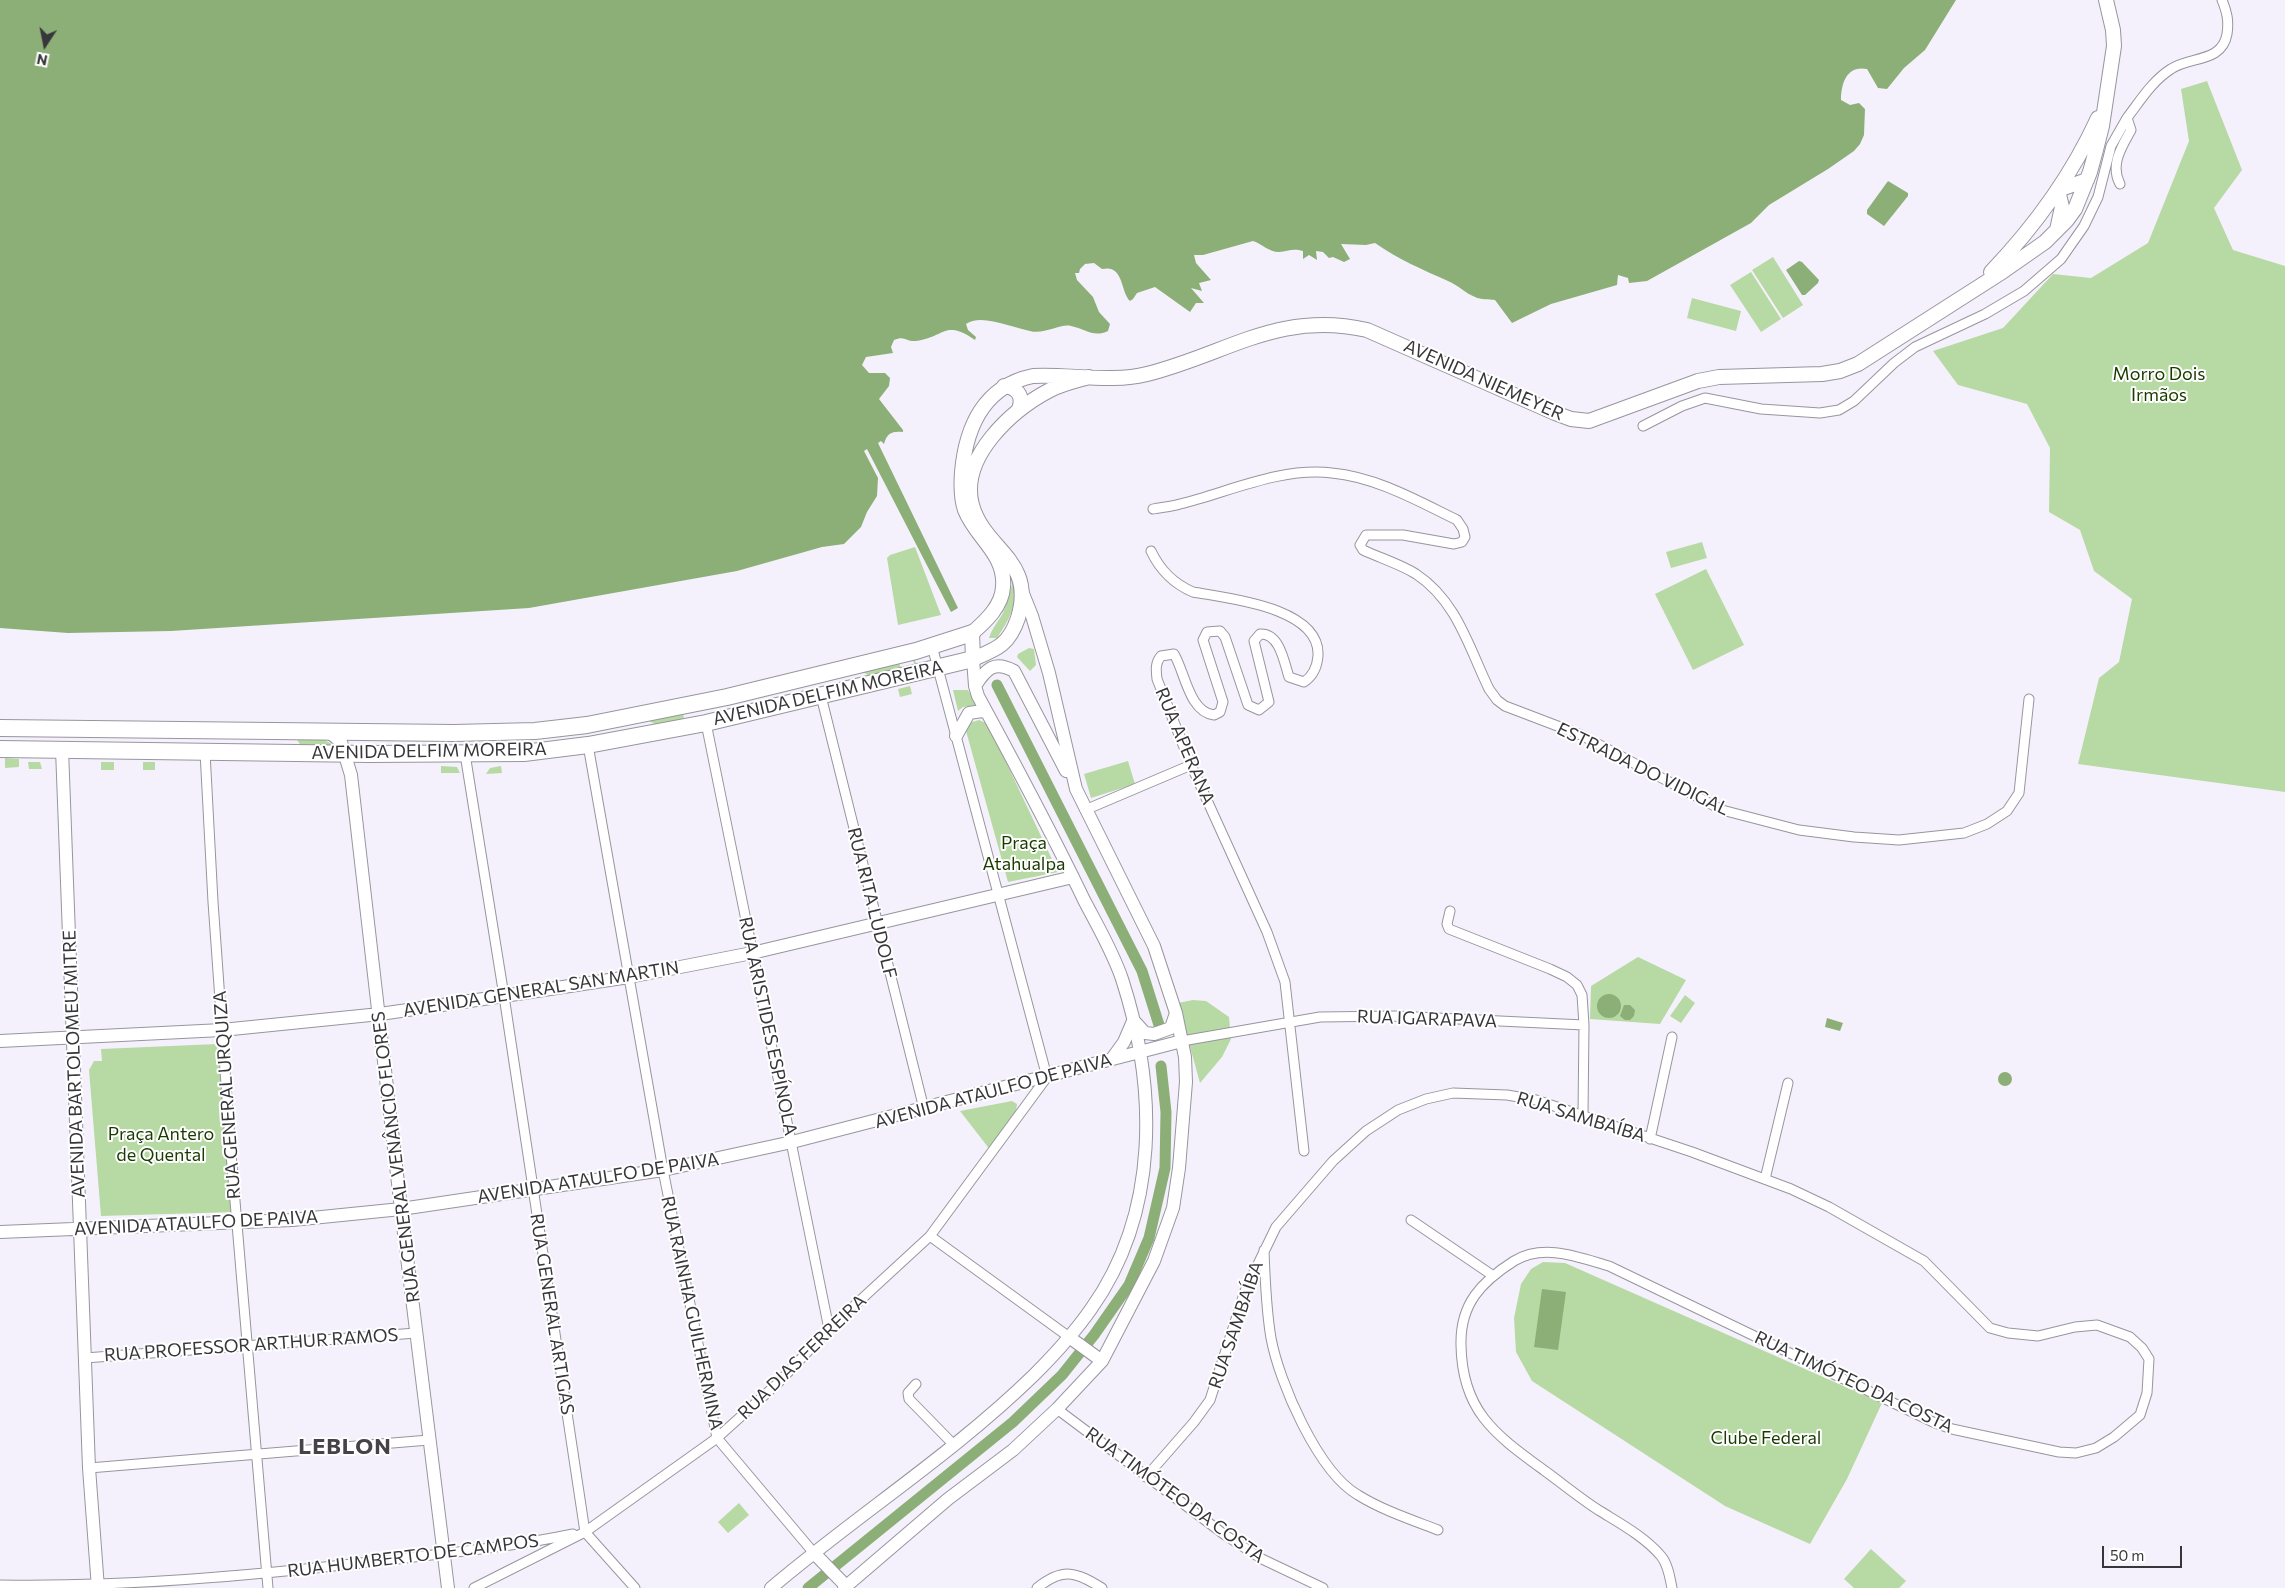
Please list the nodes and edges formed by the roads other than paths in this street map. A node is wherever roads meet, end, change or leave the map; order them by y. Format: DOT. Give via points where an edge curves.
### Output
graph roads {
  1 [pos="2106,0"];
  2 [pos="2222,0"];
  3 [pos="2106,99"];
  4 [pos="2127,118"];
  5 [pos="2087,180"];
  6 [pos="2120,184"];
  7 [pos="2058,190"];
  8 [pos="2056,232"];
  9 [pos="1977,287"];
  10 [pos="1089,377"];
  11 [pos="1004,386"];
  12 [pos="1019,409"];
  13 [pos="1643,426"];
  14 [pos="1154,508"];
  15 [pos="1151,551"];
  16 [pos="1022,591"];
  17 [pos="972,633"];
  18 [pos="932,646"];
  19 [pos="997,649"];
  20 [pos="973,659"];
  21 [pos="939,667"];
  22 [pos="975,686"];
  23 [pos="821,696"];
  24 [pos="2029,699"];
  25 [pos="987,713"];
  26 [pos="706,723"];
  27 [pos="0,728"];
  28 [pos="162,730"];
  29 [pos="329,732"];
  30 [pos="956,736"];
  31 [pos="588,745"];
  32 [pos="0,749"];
  33 [pos="62,749"];
  34 [pos="205,752"];
  35 [pos="346,754"];
  36 [pos="465,754"];
  37 [pos="1190,765"];
  38 [pos="1076,789"];
  39 [pos="1085,810"];
  40 [pos="1073,877"];
  41 [pos="998,894"];
  42 [pos="1450,911"];
  43 [pos="876,924"];
  44 [pos="752,953"];
  45 [pos="630,977"];
  46 [pos="504,996"];
  47 [pos="1176,1013"];
  48 [pos="380,1014"];
  49 [pos="1134,1021"];
  50 [pos="1290,1021"];
  51 [pos="1584,1025"];
  52 [pos="222,1030"];
  53 [pos="1672,1037"];
  54 [pos="72,1038"];
  55 [pos="0,1041"];
  56 [pos="1182,1041"];
  57 [pos="1141,1052"];
  58 [pos="1111,1060"];
  59 [pos="1047,1077"];
  60 [pos="1788,1083"];
  61 [pos="924,1109"];
  62 [pos="1583,1114"];
  63 [pos="1650,1139"];
  64 [pos="792,1142"];
  65 [pos="1304,1151"];
  66 [pos="663,1170"];
  67 [pos="1765,1179"];
  68 [pos="532,1189"];
  69 [pos="401,1209"];
  70 [pos="1411,1220"];
  71 [pos="238,1224"];
  72 [pos="80,1229"];
  73 [pos="0,1232"];
  74 [pos="930,1236"];
  75 [pos="1264,1247"];
  76 [pos="1492,1275"];
  77 [pos="829,1329"];
  78 [pos="416,1332"];
  79 [pos="1069,1337"];
  80 [pos="248,1346"];
  81 [pos="85,1358"];
  82 [pos="1102,1361"];
  83 [pos="916,1384"];
  84 [pos="1057,1409"];
  85 [pos="717,1438"];
  86 [pos="429,1440"];
  87 [pos="954,1445"];
  88 [pos="257,1454"];
  89 [pos="88,1468"];
  90 [pos="1146,1476"];
  91 [pos="1438,1530"];
  92 [pos="585,1532"];
  93 [pos="813,1552"];
  94 [pos="443,1554"];
  95 [pos="267,1574"];
  96 [pos="0,1585"];
  97 [pos="98,1586"];
  98 [pos="268,1588"];
  99 [pos="448,1588"];
  100 [pos="474,1588"];
  101 [pos="635,1588"];
  102 [pos="771,1588"];
  103 [pos="846,1588"];
  104 [pos="1037,1588"];
  105 [pos="1102,1588"];
  106 [pos="1323,1588"];
  107 [pos="1672,1588"];
  1 -- 3 [label="main road, AVENIDA NIEMEYER" via="2114,38"];
  2 -- 4 [label="street" via="2228,23 2223,46 2205,58 2173,68 2153,85"];
  3 -- 5 [label="main road, AVENIDA NIEMEYER"];
  3 -- 7 [label="main road, AVENIDA NIEMEYER" via="2085,146"];
  4 -- 6 [label="street" via="2131,130 2115,166"];
  4 -- 13 [label="street" via="2111,146 2098,197 2084,226 2061,259 2024,291 1985,314 1915,347 1854,401 1839,410 1820,412 1761,409 1705,398"];
  5 -- 7 [label="main road"];
  5 -- 8 [label="main road, AVENIDA NIEMEYER" via="2075,209"];
  7 -- 8 [label="main road" via="2062,206"];
  7 -- 9 [label="main road, AVENIDA NIEMEYER" via="2030,228"];
  8 -- 9 [label="main road, AVENIDA NIEMEYER"];
  9 -- 10 [label="main road, AVENIDA NIEMEYER" via="1873,355 1840,371 1800,376 1719,377 1698,381 1589,421 1555,413 1394,341 1349,326 1313,324 1274,330 1145,375"];
  10 -- 11 [label="main road, AVENIDA NIEMEYER" via="1032,376"];
  10 -- 12 [label="main road, AVENIDA NIEMEYER" via="1067,382"];
  11 -- 12 [label="main road" via="1019,392"];
  11 -- 17 [label="main road, AVENIDA NIEMEYER" via="976,419 964,455 962,492 965,509 998,558 1003,569 1004,588 997,606"];
  12 -- 16 [label="main road, AVENIDA NIEMEYER" via="992,436 981,453 970,494 977,517 1017,572"];
  14 -- 24 [label="street, ESTRADA DO VIDIGAL" via="1179,505 1295,474 1332,473 1371,482 1457,520 1465,537 1462,542 1454,544 1403,535 1366,535 1360,545 1363,550 1414,573 1432,586 1450,606 1497,700 1505,706 1582,735 1722,810 1799,830 1899,840 1964,833 1988,824 2007,811 2019,793"];
  15 -- 37 [label="street, RUA APERANA" via="1171,579 1182,588 1271,608 1307,631 1316,643 1316,669 1310,678 1298,682 1290,677 1274,639 1260,634 1254,641 1269,702 1264,708 1255,710 1248,705 1225,637 1220,631 1207,632 1204,648 1223,702 1222,709 1214,715 1202,712 1195,703 1174,654 1161,656 1157,660 1157,679"];
  16 -- 19 [label="main road, AVENIDA NIEMEYER" via="1015,625 1005,644"];
  16 -- 38 [label="main road" via="1049,673"];
  17 -- 18 [label="highway, AVENIDA DELFIM MOREIRA"];
  17 -- 20 [label="main road"];
  18 -- 21 [label="street"];
  18 -- 29 [label="highway, AVENIDA DELFIM MOREIRA" via="727,697 587,725 493,734"];
  19 -- 20 [label="main road, AVENIDA DELFIM MOREIRA"];
  20 -- 21 [label="highway, AVENIDA DELFIM MOREIRA"];
  20 -- 22 [label="main road"];
  21 -- 23 [label="highway, AVENIDA DELFIM MOREIRA"];
  21 -- 30 [label="street"];
  22 -- 25 [label="main road"];
  22 -- 38 [label="main road" via="984,673 998,665 1014,672"];
  23 -- 26 [label="highway, AVENIDA DELFIM MOREIRA"];
  23 -- 43 [label="street, RUA RITA LUDOLF"];
  25 -- 30 [label="main road" via="968,713"];
  25 -- 40 [label="main road"];
  26 -- 31 [label="highway, AVENIDA DELFIM MOREIRA"];
  26 -- 44 [label="street, RUA ARISTIDES ESPÍNOLA"];
  27 -- 28 [label="highway, AVENIDA DELFIM MOREIRA"];
  28 -- 29 [label="highway, AVENIDA DELFIM MOREIRA"];
  28 -- 33 [label="highway" via="148,740 69,740"];
  29 -- 35 [label="main road, RUA GENERAL VENÂNCIO FLORES" via="341,742"];
  30 -- 41 [label="street"];
  31 -- 36 [label="highway, AVENIDA DELFIM MOREIRA"];
  31 -- 45 [label="street, RUA RAINHA GUILHERMINA"];
  32 -- 33 [label="highway, AVENIDA DELFIM MOREIRA"];
  33 -- 34 [label="highway, AVENIDA DELFIM MOREIRA"];
  33 -- 54 [label="main road, AVENIDA BARTOLOMEU MITRE"];
  34 -- 35 [label="highway, AVENIDA DELFIM MOREIRA"];
  34 -- 52 [label="street, RUA GENERAL URQUIZA"];
  35 -- 36 [label="highway, AVENIDA DELFIM MOREIRA"];
  35 -- 48 [label="main road, RUA GENERAL VENÂNCIO FLORES"];
  36 -- 46 [label="street, RUA GENERAL ARTIGAS"];
  37 -- 39 [label="street"];
  37 -- 50 [label="street, RUA APERANA" via="1270,939 1285,982"];
  38 -- 39 [label="main road"];
  39 -- 47 [label="main road" via="1154,946"];
  40 -- 41 [label="main road, AVENIDA GENERAL SAN MARTIN"];
  40 -- 49 [label="main road" via="1121,976"];
  41 -- 43 [label="main road, AVENIDA GENERAL SAN MARTIN"];
  41 -- 59 [label="street"];
  42 -- 51 [label="street" via="1449,929 1550,969 1577,985 1582,995"];
  43 -- 44 [label="main road, AVENIDA GENERAL SAN MARTIN"];
  43 -- 61 [label="street, RUA RITA LUDOLF"];
  44 -- 45 [label="main road, AVENIDA GENERAL SAN MARTIN"];
  44 -- 64 [label="street, RUA ARISTIDES ESPÍNOLA"];
  45 -- 46 [label="main road, AVENIDA GENERAL SAN MARTIN"];
  45 -- 66 [label="street, RUA RAINHA GUILHERMINA"];
  46 -- 48 [label="main road, AVENIDA GENERAL SAN MARTIN"];
  46 -- 68 [label="street, RUA GENERAL ARTIGAS"];
  47 -- 49 [label="main road" via="1171,1028 1154,1034 1145,1033"];
  47 -- 56 [label="main road"];
  48 -- 52 [label="main road, AVENIDA GENERAL SAN MARTIN"];
  48 -- 69 [label="main road, RUA GENERAL VENÂNCIO FLORES"];
  49 -- 57 [label="main road"];
  49 -- 58 [label="main road"];
  50 -- 51 [label="street, RUA IGARAPAVA" via="1320,1017 1395,1016"];
  50 -- 56 [label="street, RUA IGARAPAVA"];
  50 -- 65 [label="street, RUA APERANA"];
  51 -- 62 [label="street"];
  52 -- 54 [label="main road, AVENIDA GENERAL SAN MARTIN"];
  52 -- 71 [label="street, RUA GENERAL URQUIZA"];
  53 -- 63 [label="street"];
  54 -- 55 [label="main road, AVENIDA GENERAL SAN MARTIN"];
  54 -- 72 [label="main road, AVENIDA BARTOLOMEU MITRE"];
  56 -- 57 [label="main road, AVENIDA ATAULFO DE PAIVA"];
  56 -- 82 [label="main road" via="1186,1082 1173,1208 1154,1261"];
  57 -- 58 [label="main road, AVENIDA ATAULFO DE PAIVA"];
  57 -- 79 [label="main road" via="1147,1142 1145,1171 1135,1215 1112,1274 1092,1308"];
  58 -- 59 [label="main road, AVENIDA ATAULFO DE PAIVA"];
  59 -- 61 [label="main road, AVENIDA ATAULFO DE PAIVA"];
  59 -- 74 [label="street, RUA DIAS FERREIRA"];
  60 -- 67 [label="street"];
  61 -- 64 [label="main road, AVENIDA ATAULFO DE PAIVA"];
  62 -- 63 [label="street, RUA SAMBAÍBA"];
  62 -- 75 [label="street, RUA SAMBAÍBA" via="1536,1100 1476,1093 1453,1093 1398,1110 1366,1131 1333,1161 1281,1220"];
  63 -- 67 [label="street, RUA SAMBAÍBA"];
  64 -- 66 [label="main road, AVENIDA ATAULFO DE PAIVA"];
  64 -- 77 [label="street, RUA ARISTIDES ESPÍNOLA"];
  66 -- 68 [label="main road, AVENIDA ATAULFO DE PAIVA"];
  66 -- 85 [label="street, RUA RAINHA GUILHERMINA"];
  67 -- 76 [label="street, RUA TIMÓTEO DA COSTA" via="1829,1207 1924,1261 1990,1328 2008,1334 2038,1336 2075,1327 2097,1326 2130,1337 2149,1360 2147,1393 2140,1415 2096,1448 2076,1453 1952,1429 1609,1266 1547,1251 1520,1257"];
  68 -- 69 [label="main road, AVENIDA ATAULFO DE PAIVA"];
  68 -- 92 [label="street, RUA GENERAL ARTIGAS"];
  69 -- 71 [label="main road, AVENIDA ATAULFO DE PAIVA"];
  69 -- 78 [label="main road, RUA GENERAL VENÂNCIO FLORES"];
  70 -- 76 [label="street"];
  71 -- 72 [label="main road, AVENIDA ATAULFO DE PAIVA"];
  71 -- 80 [label="street, RUA GENERAL URQUIZA"];
  72 -- 73 [label="main road, AVENIDA ATAULFO DE PAIVA"];
  72 -- 81 [label="main road, AVENIDA BARTOLOMEU MITRE"];
  74 -- 77 [label="street, RUA DIAS FERREIRA"];
  74 -- 79 [label="street"];
  75 -- 90 [label="street, RUA SAMBAÍBA" via="1232,1326 1210,1400"];
  75 -- 91 [label="street" via="1271,1339 1286,1386 1323,1459 1338,1480 1357,1495"];
  76 -- 107 [label="street, RUA TIMÓTEO DA COSTA" via="1470,1302 1460,1329 1464,1382 1471,1400 1491,1429 1507,1444 1637,1535 1662,1557"];
  77 -- 85 [label="street, RUA DIAS FERREIRA"];
  78 -- 80 [label="street, RUA PROFESSOR ARTHUR RAMOS"];
  78 -- 86 [label="main road, RUA GENERAL VENÂNCIO FLORES"];
  79 -- 82 [label="main road"];
  79 -- 87 [label="main road" via="1034,1375"];
  80 -- 81 [label="street, RUA PROFESSOR ARTHUR RAMOS"];
  80 -- 88 [label="street, RUA GENERAL URQUIZA"];
  81 -- 89 [label="main road, AVENIDA BARTOLOMEU MITRE"];
  82 -- 84 [label="main road"];
  83 -- 87 [label="street" via="908,1393 910,1399"];
  84 -- 90 [label="street, RUA TIMÓTEO DA COSTA"];
  84 -- 103 [label="main road" via="1013,1450 948,1499"];
  85 -- 92 [label="street, RUA DIAS FERREIRA"];
  85 -- 93 [label="street, RUA RAINHA GUILHERMINA"];
  86 -- 88 [label="street"];
  86 -- 94 [label="main road, RUA GENERAL VENÂNCIO FLORES"];
  87 -- 93 [label="main road"];
  88 -- 89 [label="street"];
  88 -- 95 [label="street, RUA GENERAL URQUIZA"];
  89 -- 97 [label="main road, AVENIDA BARTOLOMEU MITRE"];
  90 -- 106 [label="street, RUA TIMÓTEO DA COSTA" via="1262,1559"];
  92 -- 94 [label="street, RUA HUMBERTO DE CAMPOS"];
  92 -- 100 [label="street, RUA DIAS FERREIRA"];
  92 -- 101 [label="street"];
  93 -- 102 [label="main road"];
  93 -- 103 [label="main road"];
  94 -- 95 [label="street, RUA HUMBERTO DE CAMPOS"];
  94 -- 99 [label="main road, RUA GENERAL VENÂNCIO FLORES"];
  95 -- 97 [label="street, RUA HUMBERTO DE CAMPOS"];
  95 -- 98 [label="street, RUA GENERAL URQUIZA"];
  96 -- 97 [label="street, RUA HUMBERTO DE CAMPOS"];
  104 -- 105 [label="street" via="1067,1573 1086,1578"];
}
